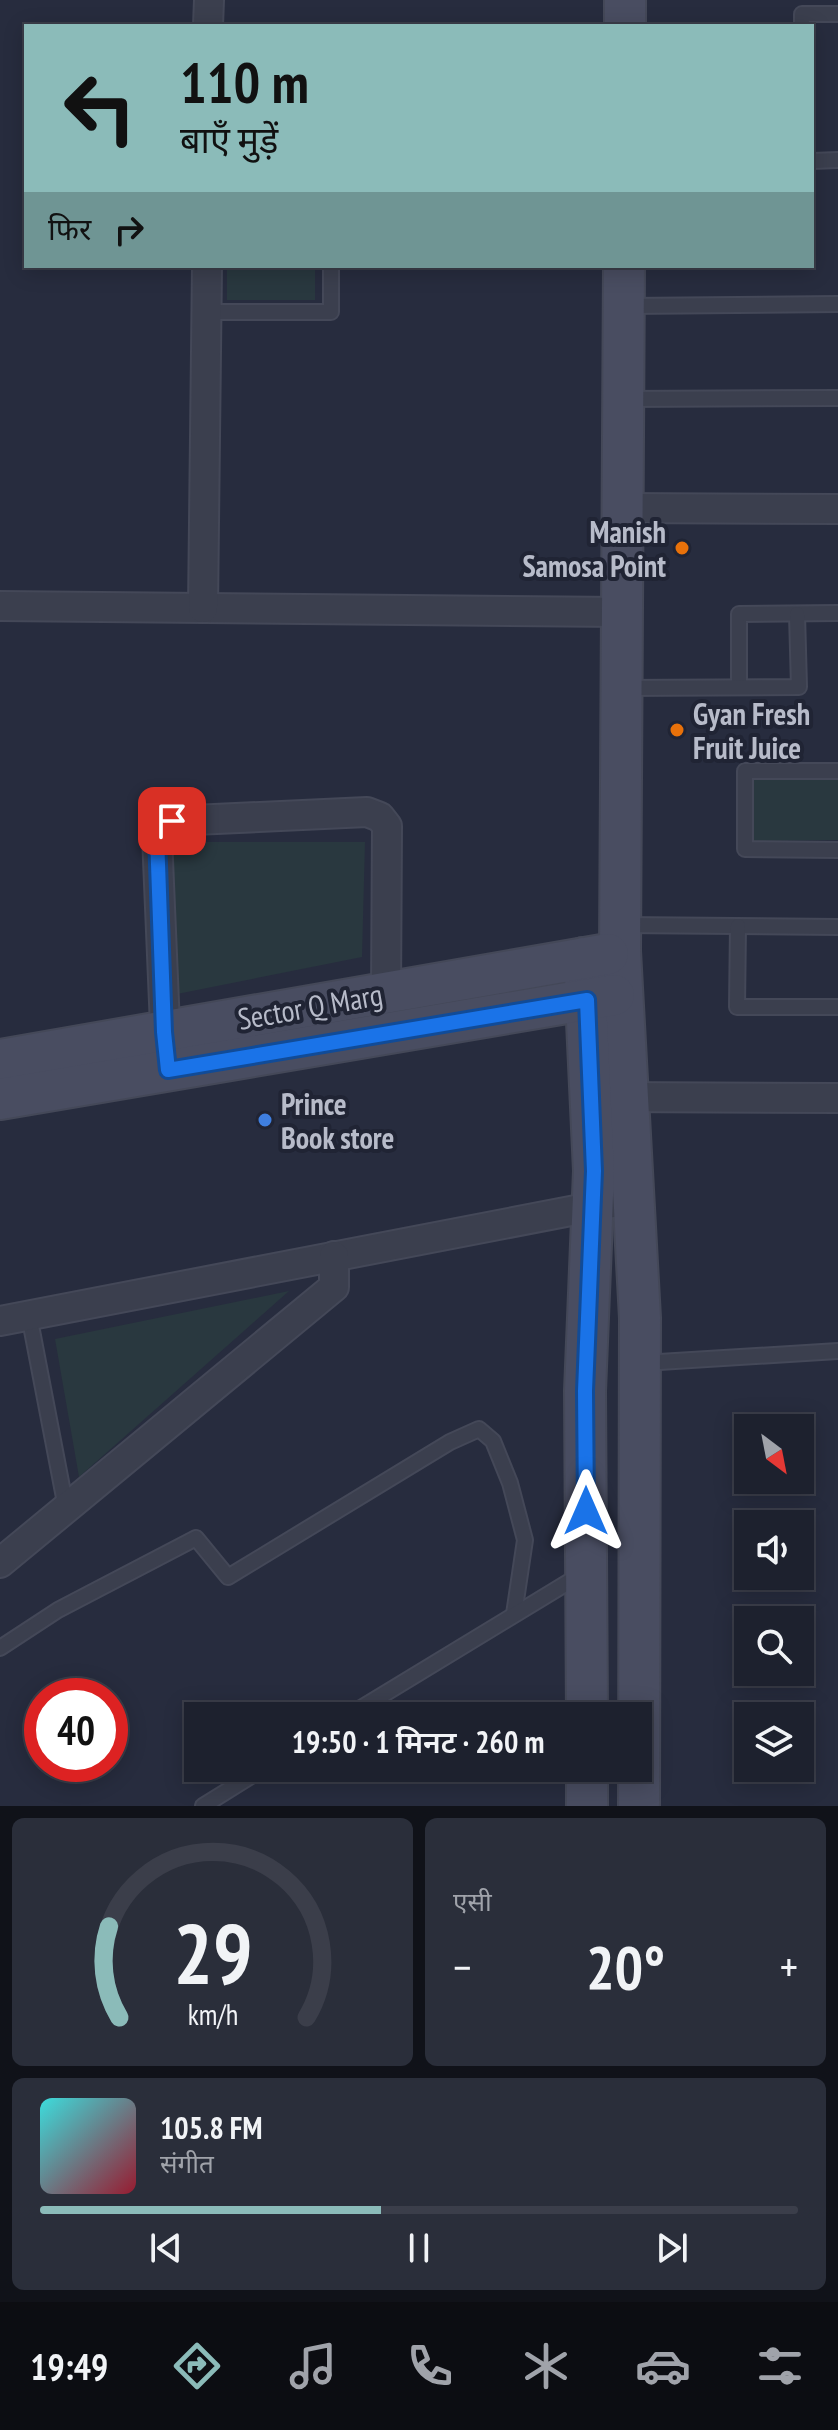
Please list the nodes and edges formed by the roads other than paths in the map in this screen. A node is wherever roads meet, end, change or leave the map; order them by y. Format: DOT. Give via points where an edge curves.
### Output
graph roads {
  1 [pos="209,0"];
  2 [pos="625,0"];
  3 [pos="838,14"];
  4 [pos="208,24"];
  5 [pos="625,24"];
  6 [pos="802,24"];
  7 [pos="838,160"];
  8 [pos="814,161"];
  9 [pos="207,268"];
  10 [pos="331,268"];
  11 [pos="624,268"];
  12 [pos="838,304"];
  13 [pos="624,306"];
  14 [pos="206,312"];
  15 [pos="838,398"];
  16 [pos="623,399"];
  17 [pos="622,508"];
  18 [pos="838,509"];
  19 [pos="0,606"];
  20 [pos="203,608"];
  21 [pos="622,612"];
  22 [pos="838,613"];
  23 [pos="797,614"];
  24 [pos="739,687"];
  25 [pos="622,688"];
  26 [pos="838,771"];
  27 [pos="838,850"];
  28 [pos="738,926"];
  29 [pos="838,927"];
  30 [pos="608,945"];
  31 [pos="386,993"];
  32 [pos="605,997"];
  33 [pos="838,1007"];
  34 [pos="166,1051"];
  35 [pos="0,1060"];
  36 [pos="610,1097"];
  37 [pos="838,1098"];
  38 [pos="0,1099"];
  39 [pos="633,1199"];
  40 [pos="592,1207"];
  41 [pos="334,1256"];
  42 [pos="29,1315"];
  43 [pos="0,1321"];
  44 [pos="838,1351"];
  45 [pos="640,1363"];
  46 [pos="66,1508"];
  47 [pos="0,1563"];
  48 [pos="586,1571"];
  49 [pos="514,1614"];
  50 [pos="0,1648"];
  51 [pos="371,1702"];
  52 [pos="587,1702"];
  53 [pos="242,1782"];
  54 [pos="587,1782"];
  55 [pos="203,1806"];
  56 [pos="587,1806"];
  57 [pos="639,1806"];
  1 -- 4 [label="street"];
  2 -- 5 [label="street"];
  3 -- 6 [label="lane" via="802,14"];
  7 -- 8 [label="lane"];
  9 -- 14 [label="street"];
  10 -- 14 [label="lane" via="331,312"];
  11 -- 13 [label="street"];
  12 -- 13 [label="lane"];
  13 -- 16 [label="street"];
  14 -- 20 [label="street"];
  15 -- 16 [label="lane"];
  16 -- 17 [label="street"];
  17 -- 18 [label="street"];
  17 -- 21 [label="street"];
  19 -- 20 [label="street"];
  20 -- 21 [label="street"];
  21 -- 25 [label="street"];
  22 -- 23 [label="lane"];
  23 -- 24 [label="lane" via="739,614"];
  23 -- 24 [label="lane" via="799,687"];
  24 -- 25 [label="lane"];
  25 -- 30 [label="street"];
  26 -- 27 [label="lane" via="745,771 745,849"];
  28 -- 29 [label="lane"];
  28 -- 30 [label="lane"];
  28 -- 33 [label="lane" via="737,1007"];
  30 -- 31 [label="street, Sector Q Marg"];
  30 -- 32 [label="street"];
  31 -- 34 [label="street, Sector Q Marg"];
  31 -- 34 [label="street" via="387,826 380,817 367,812 172,821 157,836"];
  32 -- 34 [label="street"];
  32 -- 36 [label="street"];
  34 -- 35 [label="street, Sector Q Marg"];
  34 -- 38 [label="street"];
  36 -- 37 [label="street"];
  36 -- 39 [label="street"];
  36 -- 40 [label="street"];
  39 -- 40 [label="street"];
  39 -- 45 [label="street"];
  40 -- 41 [label="street"];
  40 -- 48 [label="street"];
  41 -- 42 [label="street"];
  41 -- 46 [label="street" via="334,1287"];
  42 -- 43 [label="street"];
  42 -- 46 [label="lane"];
  44 -- 45 [label="lane"];
  45 -- 57 [label="street"];
  46 -- 47 [label="street"];
  48 -- 49 [label="lane"];
  48 -- 52 [label="street"];
  49 -- 50 [label="lane" via="525,1540 493,1441 479,1429 228,1577 196,1538 58,1610"];
  49 -- 51 [label="lane"];
  53 -- 55 [label="lane"];
  54 -- 56 [label="street"];
}
